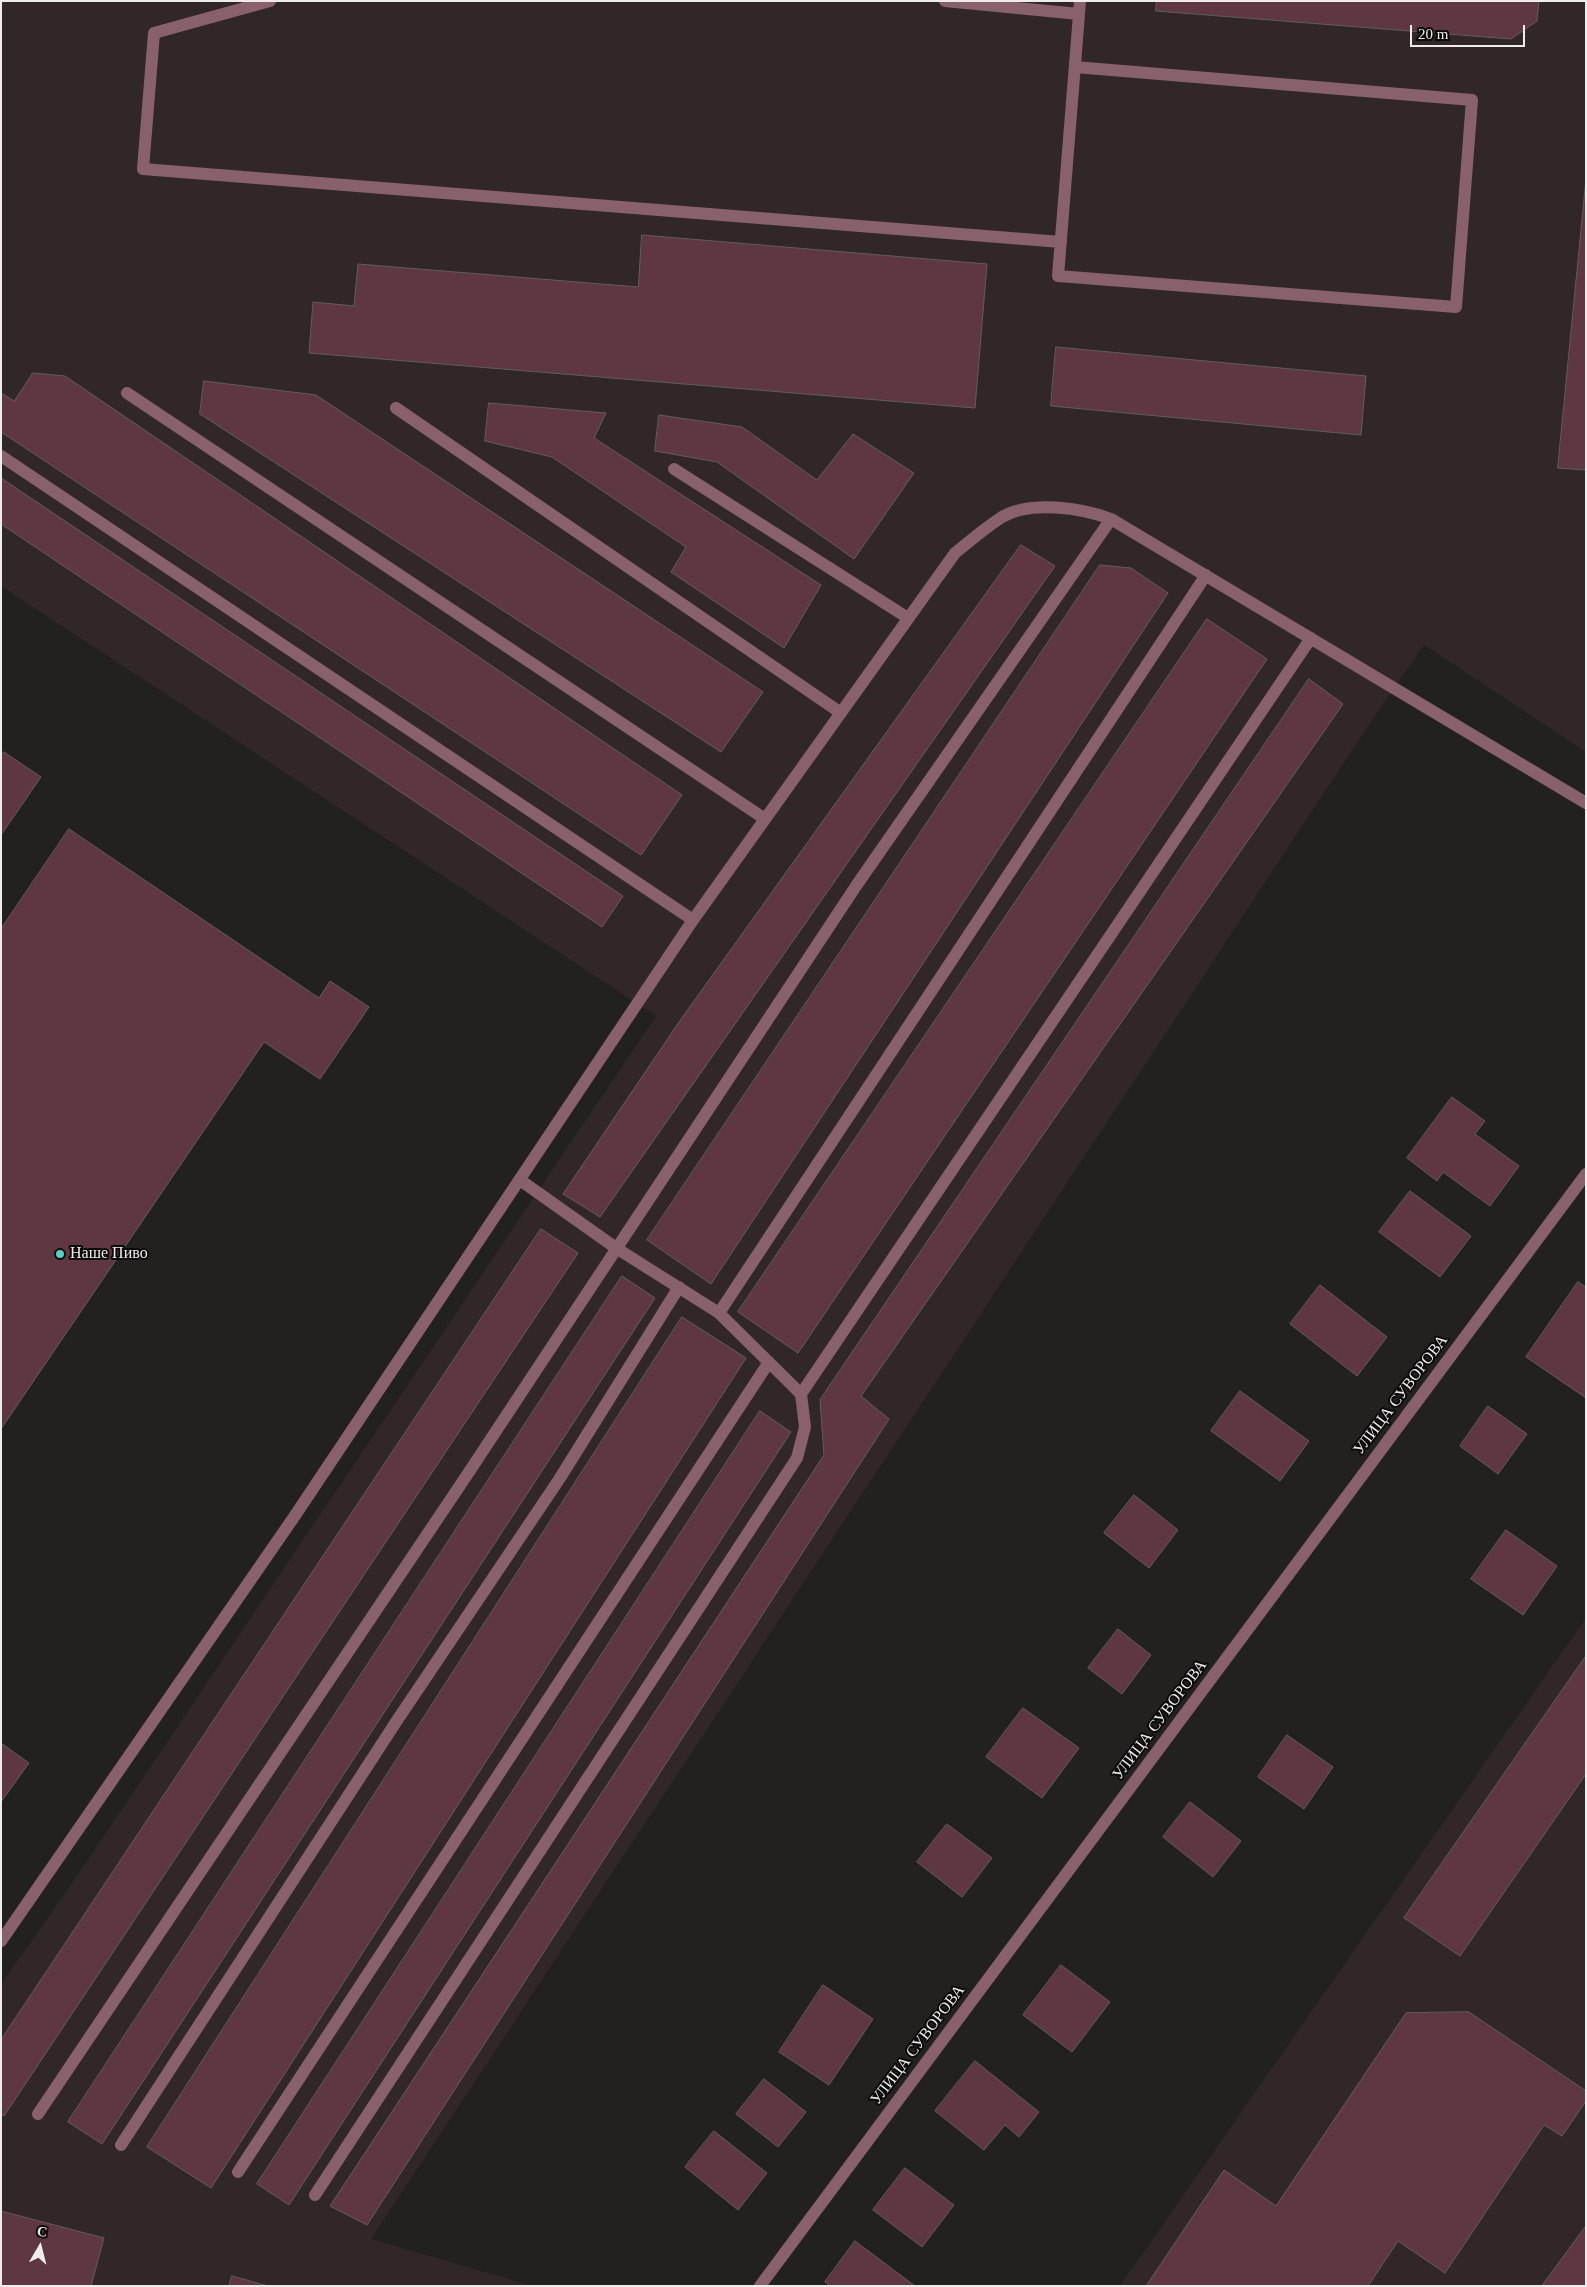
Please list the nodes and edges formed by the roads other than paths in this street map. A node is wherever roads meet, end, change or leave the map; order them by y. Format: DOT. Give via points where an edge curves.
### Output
graph roads {
  1 [pos="270,1"];
  2 [pos="945,1"];
  3 [pos="1080,7"];
  4 [pos="1075,67"];
  5 [pos="1061,242"];
  6 [pos="127,393"];
  7 [pos="396,408"];
  8 [pos="1,456"];
  9 [pos="674,469"];
  10 [pos="1112,519"];
  11 [pos="1206,575"];
  12 [pos="908,618"];
  13 [pos="1311,638"];
  14 [pos="841,713"];
  15 [pos="1586,803"];
  16 [pos="765,819"];
  17 [pos="693,920"];
  18 [pos="1586,1174"];
  19 [pos="520,1180"];
  20 [pos="616,1248"];
  21 [pos="678,1287"];
  22 [pos="719,1313"];
  23 [pos="769,1362"];
  24 [pos="801,1394"];
  25 [pos="1,1940"];
  26 [pos="38,2114"];
  27 [pos="121,2145"];
  28 [pos="238,2172"];
  29 [pos="315,2195"];
  30 [pos="760,2286"];
  1 -- 5 [label="street" via="154,33 143,169"];
  2 -- 3 [label="street"];
  3 -- 4 [label="street"];
  4 -- 5 [label="street"];
  4 -- 5 [label="street" via="1472,100 1456,307 1058,276"];
  6 -- 16 [label="street"];
  7 -- 14 [label="street"];
  8 -- 17 [label="street"];
  9 -- 12 [label="street"];
  10 -- 11 [label="street"];
  10 -- 12 [label="street" via="1094,512 1044,506 1003,516 955,553"];
  10 -- 20 [label="street" via="856,886"];
  11 -- 13 [label="street"];
  11 -- 22 [label="street"];
  12 -- 14 [label="street"];
  13 -- 15 [label="street"];
  13 -- 24 [label="street"];
  14 -- 16 [label="street"];
  16 -- 17 [label="street"];
  17 -- 19 [label="street"];
  18 -- 30 [label="street, УЛИЦА СУВОРОВА"];
  19 -- 20 [label="street"];
  19 -- 25 [label="street" via="294,1517"];
  20 -- 21 [label="street"];
  20 -- 26 [label="street"];
  21 -- 22 [label="street"];
  21 -- 27 [label="street" via="560,1478 396,1722"];
  22 -- 23 [label="street"];
  23 -- 24 [label="street"];
  23 -- 28 [label="street"];
  24 -- 29 [label="street" via="805,1427 797,1458"];
}
